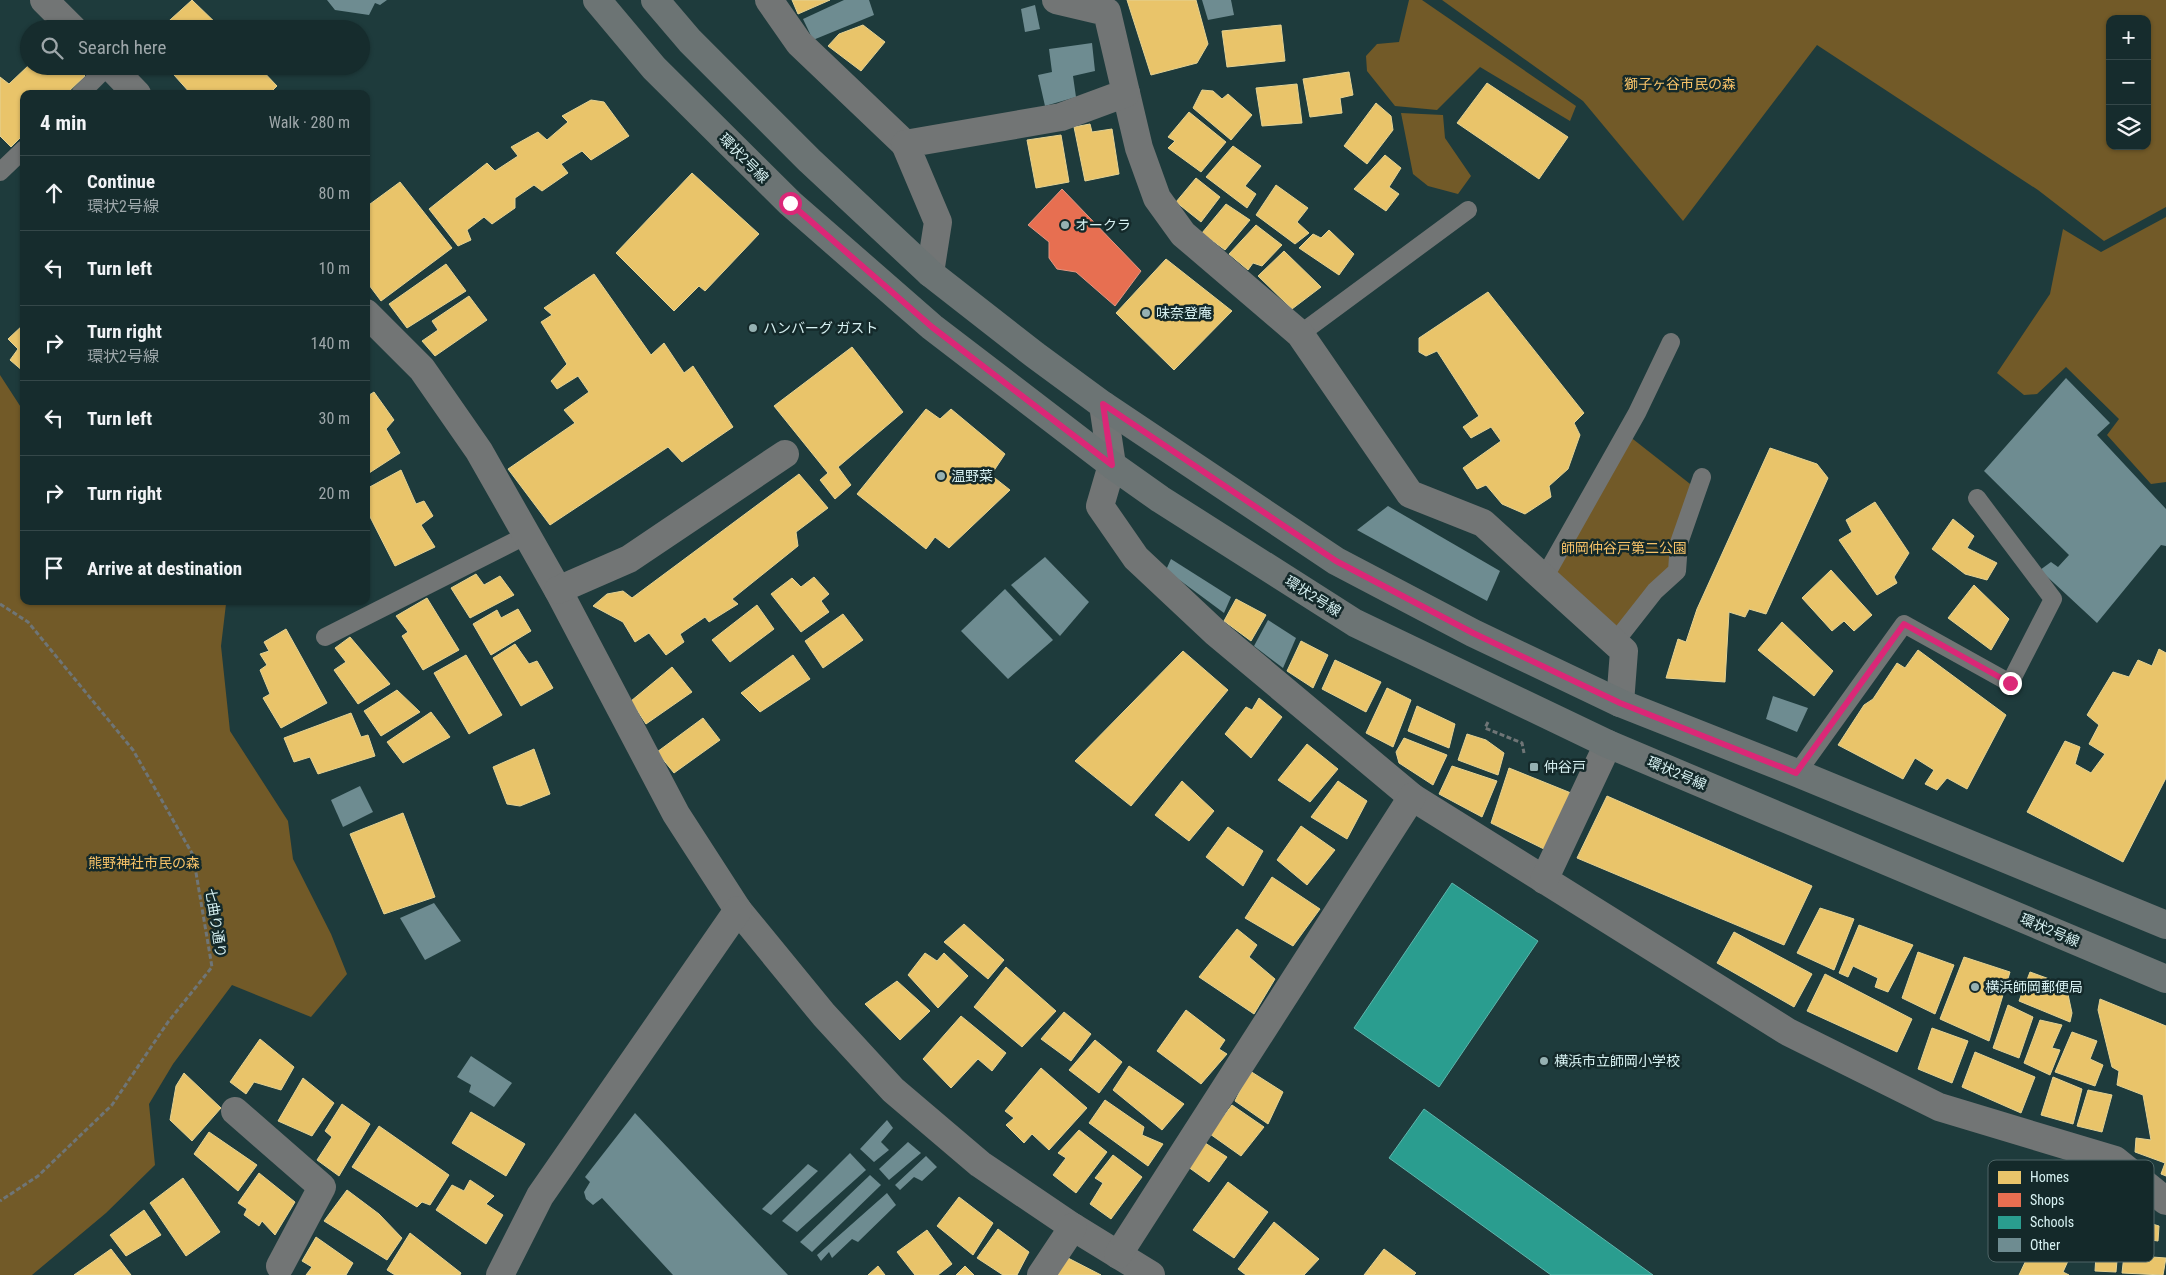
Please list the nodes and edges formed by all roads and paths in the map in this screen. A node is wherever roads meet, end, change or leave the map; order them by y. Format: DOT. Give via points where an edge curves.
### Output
graph roads {
  1 [pos="44,0"];
  2 [pos="597,0"];
  3 [pos="655,0"];
  4 [pos="769,0"];
  5 [pos="1056,0"];
  6 [pos="64,20"];
  7 [pos="100,75"];
  8 [pos="118,75"];
  9 [pos="84,90"];
  10 [pos="134,90"];
  11 [pos="1126,93"];
  12 [pos="905,144"];
  13 [pos="20,153"];
  14 [pos="0,172"];
  15 [pos="1468,210"];
  16 [pos="930,274"];
  17 [pos="370,317"];
  18 [pos="1300,334"];
  19 [pos="1671,342"];
  20 [pos="1103,404"];
  21 [pos="786,454"];
  22 [pos="1112,465"];
  23 [pos="1702,478"];
  24 [pos="1977,498"];
  25 [pos="527,535"];
  26 [pos="1544,578"];
  27 [pos="558,590"];
  28 [pos="0,604"];
  29 [pos="325,637"];
  30 [pos="1615,642"];
  31 [pos="1620,703"];
  32 [pos="1485,728"];
  33 [pos="1608,744"];
  34 [pos="1524,753"];
  35 [pos="1796,773"];
  36 [pos="1412,797"];
  37 [pos="1544,880"];
  38 [pos="738,910"];
  39 [pos="2166,925"];
  40 [pos="2166,979"];
  41 [pos="235,1112"];
  42 [pos="2116,1160"];
  43 [pos="2154,1191"];
  44 [pos="0,1201"];
  45 [pos="2166,1201"];
  46 [pos="1073,1227"];
  47 [pos="1118,1255"];
  48 [pos="274,1272"];
  49 [pos="500,1275"];
  50 [pos="1041,1275"];
  51 [pos="1151,1275"];
  1 -- 6 [label="street"];
  2 -- 22 [label="main road, 環状2号線" via="654,68 790,203 932,327"];
  3 -- 16 [label="main road" via="690,41 808,160"];
  4 -- 12 [label="street" via="799,43"];
  5 -- 11 [label="street" via="1107,12"];
  7 -- 9 [label="lane"];
  8 -- 10 [label="street"];
  11 -- 12 [label="street" via="1061,117"];
  11 -- 18 [label="street" via="1138,148 1157,198 1183,234"];
  12 -- 16 [label="street" via="938,222"];
  13 -- 14 [label="lane"];
  15 -- 18 [label="lane"];
  16 -- 20 [label="main road"];
  17 -- 25 [label="street" via="422,368 479,451"];
  18 -- 26 [label="street" via="1410,494 1483,523"];
  19 -- 26 [label="lane" via="1637,413"];
  20 -- 22 [label="street"];
  20 -- 31 [label="main road" via="1336,561 1473,633"];
  21 -- 27 [label="street" via="629,560"];
  22 -- 33 [label="main road, 環状2号線" via="1355,623"];
  22 -- 36 [label="street" via="1100,506 1136,558 1216,633"];
  23 -- 30 [label="lane" via="1679,543 1677,570 1655,591"];
  24 -- 35 [label="lane" via="2053,599 2010,683 1904,624"];
  25 -- 27 [label="street"];
  25 -- 29 [label="lane"];
  26 -- 30 [label="street"];
  27 -- 38 [label="street" via="676,814"];
  28 -- 44 [label="path, 七曲り通り" via="28,622 133,750 194,855 212,966 168,1022 112,1105 38,1176"];
  30 -- 31 [label="street" via="1624,651"];
  31 -- 35 [label="main road"];
  32 -- 34 [label="path" via="1522,743"];
  33 -- 37 [label="street"];
  33 -- 40 [label="main road, 環状2号線"];
  35 -- 39 [label="main road"];
  36 -- 37 [label="street"];
  36 -- 47 [label="street"];
  37 -- 42 [label="street" via="1788,1032 1939,1107"];
  38 -- 46 [label="street" via="824,1015 894,1090 980,1164"];
  38 -- 49 [label="street" via="540,1196"];
  41 -- 48 [label="street" via="322,1188"];
  43 -- 45 [label="street"];
  46 -- 47 [label="street"];
  46 -- 50 [label="street"];
  47 -- 51 [label="street"];
}
